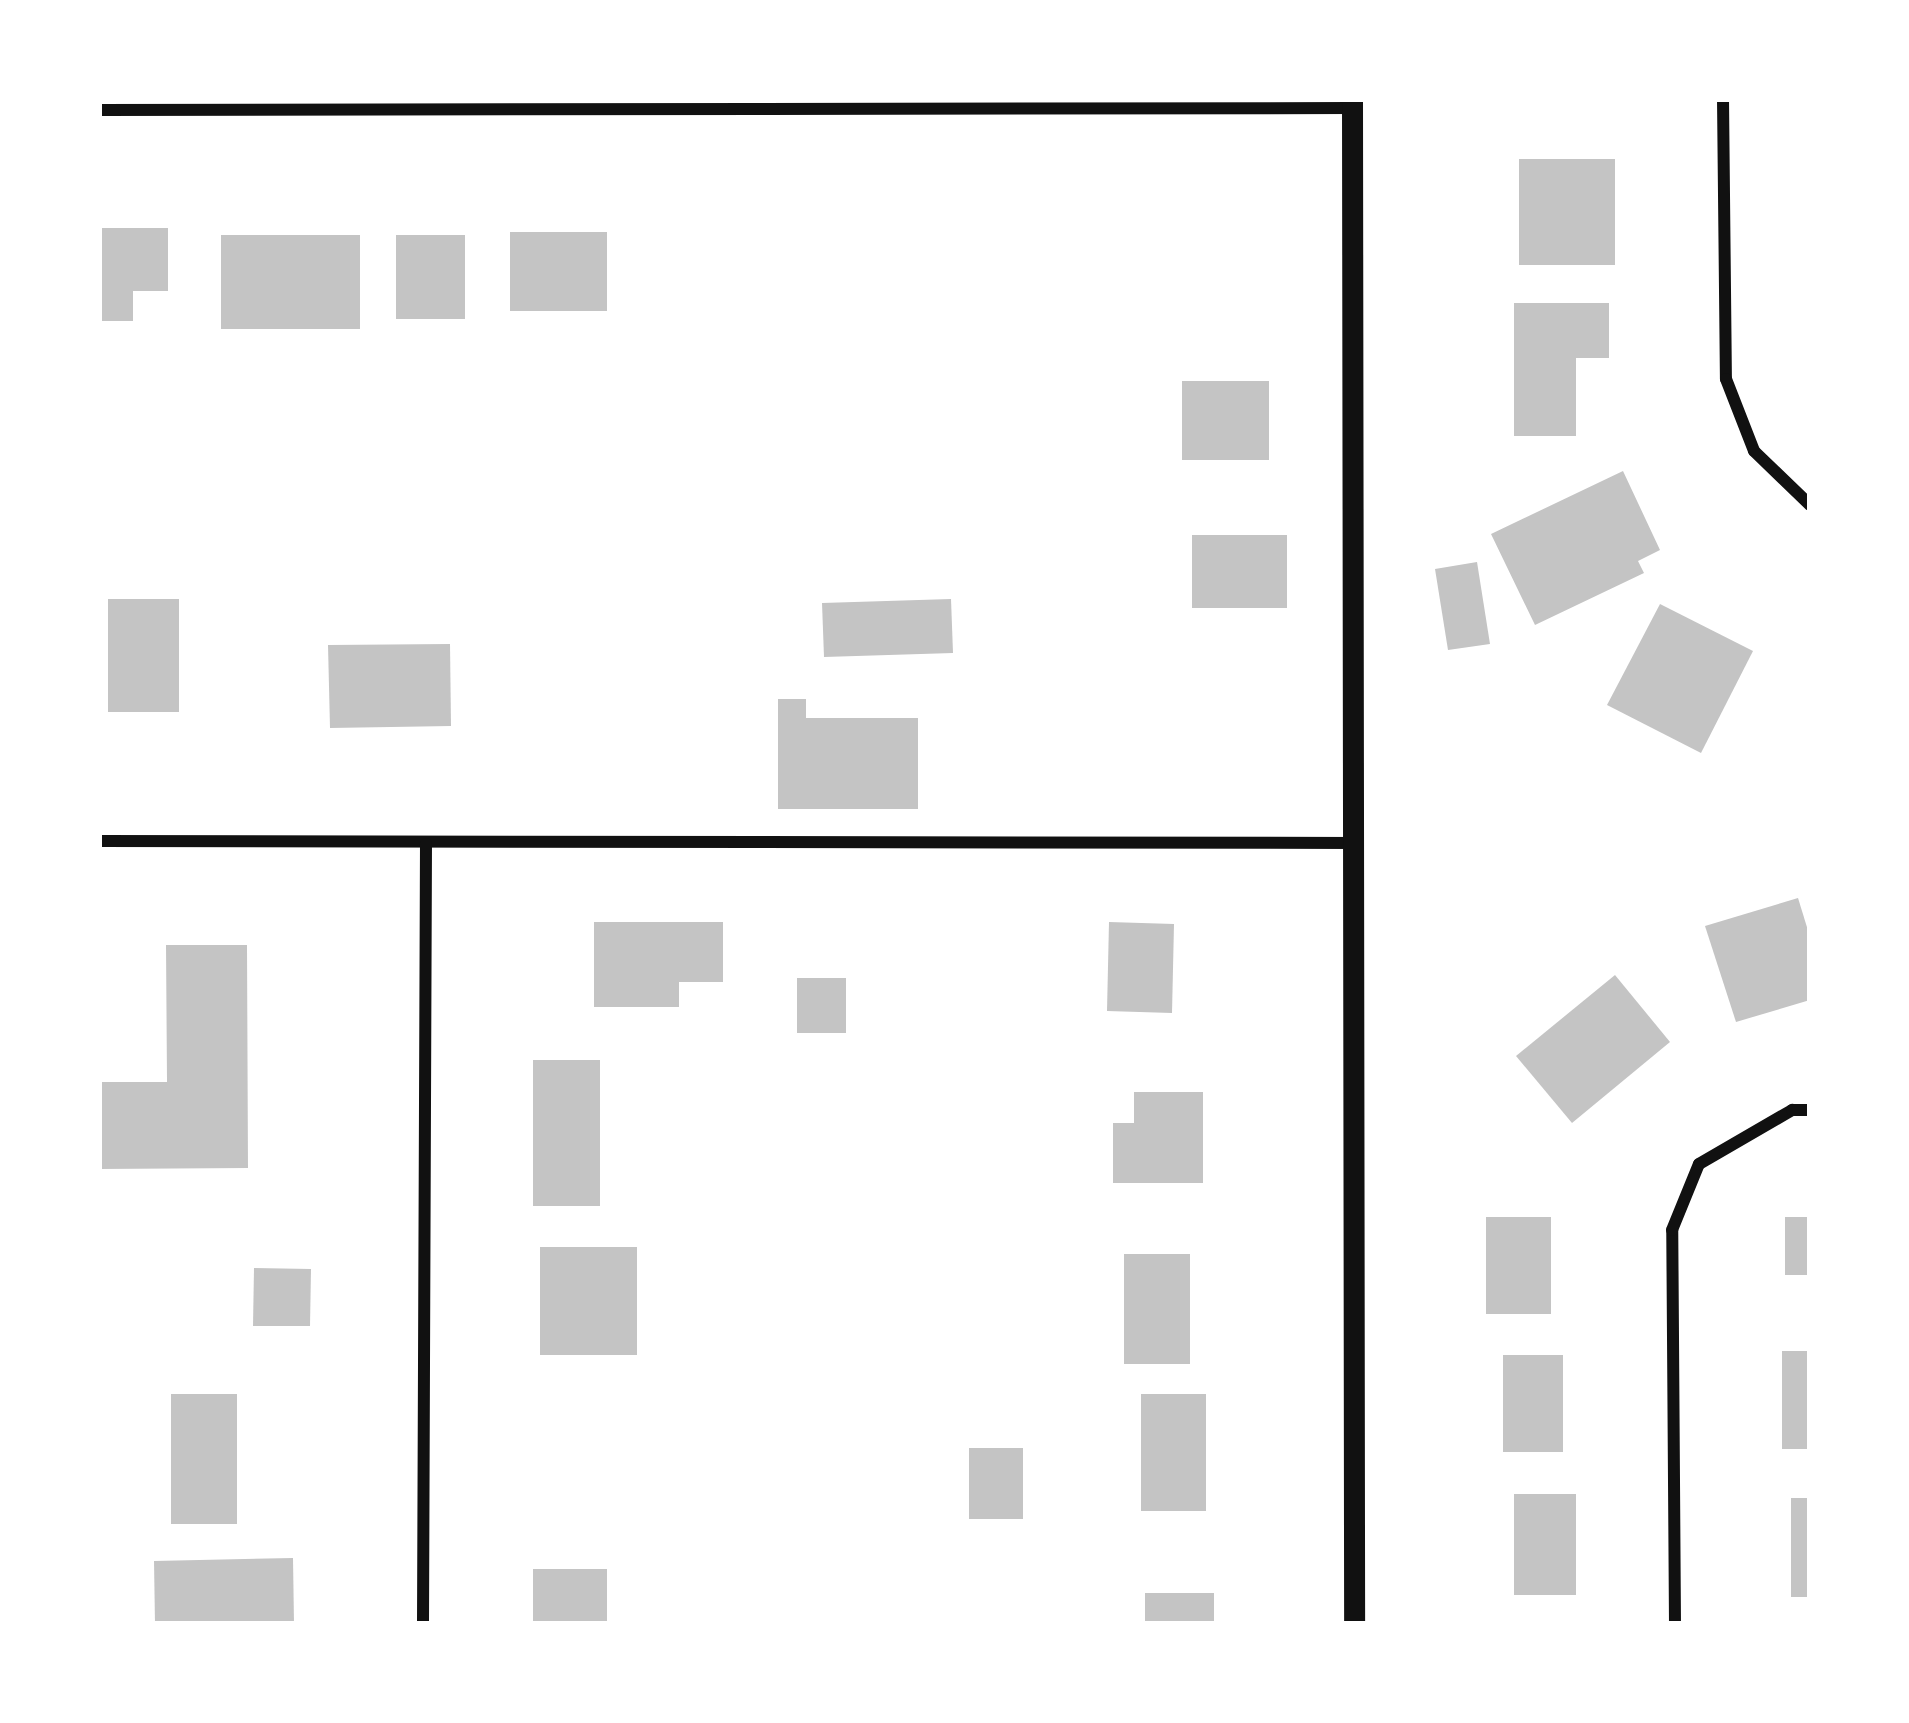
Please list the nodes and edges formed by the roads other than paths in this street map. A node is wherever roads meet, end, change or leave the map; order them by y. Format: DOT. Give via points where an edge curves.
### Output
graph roads {
  1 [pos="1723,99"];
  2 [pos="1352,104"];
  3 [pos="99,110"];
  4 [pos="1810,505"];
  5 [pos="99,841"];
  6 [pos="1359,843"];
  7 [pos="426,844"];
  8 [pos="1810,1110"];
  9 [pos="423,1624"];
  10 [pos="1354,1624"];
  11 [pos="1675,1624"];
  1 -- 4 [label="street" via="1726,379 1754,451"];
  2 -- 3 [label="street"];
  2 -- 6 [label="street"];
  5 -- 7 [label="street"];
  6 -- 7 [label="street"];
  6 -- 10 [label="street"];
  7 -- 9 [label="street"];
  8 -- 11 [label="street" via="1792,1110 1699,1164 1672,1230"];
}
